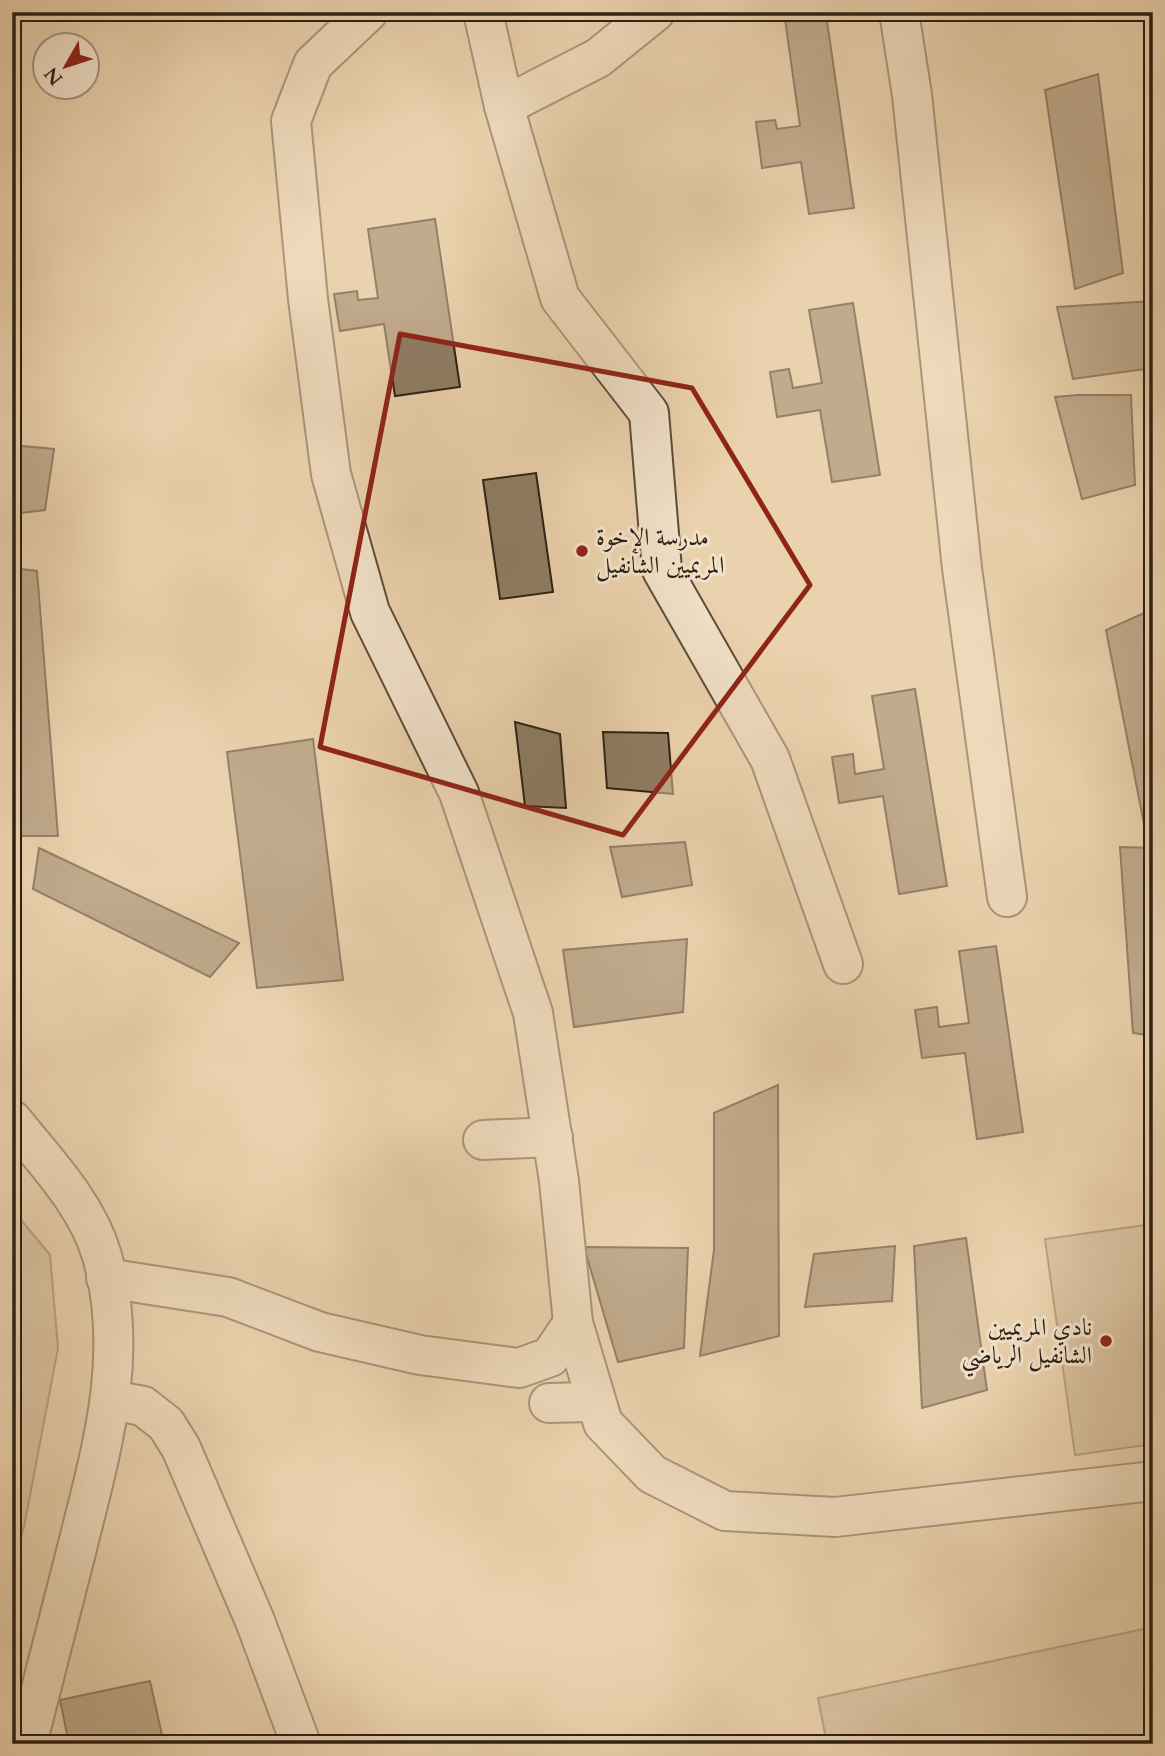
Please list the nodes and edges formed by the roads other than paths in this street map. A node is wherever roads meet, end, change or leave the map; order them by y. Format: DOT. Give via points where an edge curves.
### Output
graph roads {
  1 [pos="368,12"];
  2 [pos="483,12"];
  3 [pos="655,12"];
  4 [pos="899,12"];
  5 [pos="504,106"];
  6 [pos="1007,897"];
  7 [pos="843,964"];
  8 [pos="12,1120"];
  9 [pos="553,1137"];
  10 [pos="483,1140"];
  11 [pos="106,1278"];
  12 [pos="573,1323"];
  13 [pos="550,1357"];
  14 [pos="111,1400"];
  15 [pos="549,1403"];
  16 [pos="597,1412"];
  17 [pos="1153,1481"];
  18 [pos="27,1744"];
  19 [pos="300,1744"];
  1 -- 9 [label="street" via="313,64 291,121 331,474 370,612 459,793 529,1000"];
  2 -- 5 [label="street"];
  3 -- 5 [label="street" via="598,58"];
  4 -- 6 [label="street" via="912,94 962,568"];
  5 -- 7 [label="street" via="560,298 649,413 662,570 770,759"];
  8 -- 11 [label="street" via="67,1188 91,1230"];
  9 -- 10 [label="street"];
  9 -- 12 [label="street"];
  11 -- 13 [label="street" via="228,1297 320,1332 420,1355 519,1368"];
  11 -- 14 [label="street" via="114,1318"];
  12 -- 13 [label="street"];
  12 -- 16 [label="street"];
  13 -- 16 [label="street" via="575,1372"];
  14 -- 18 [label="street"];
  14 -- 19 [label="street" via="143,1406 166,1424 181,1448 256,1621"];
  15 -- 16 [label="street"];
  16 -- 17 [label="street" via="652,1474 724,1511 835,1517"];
}
